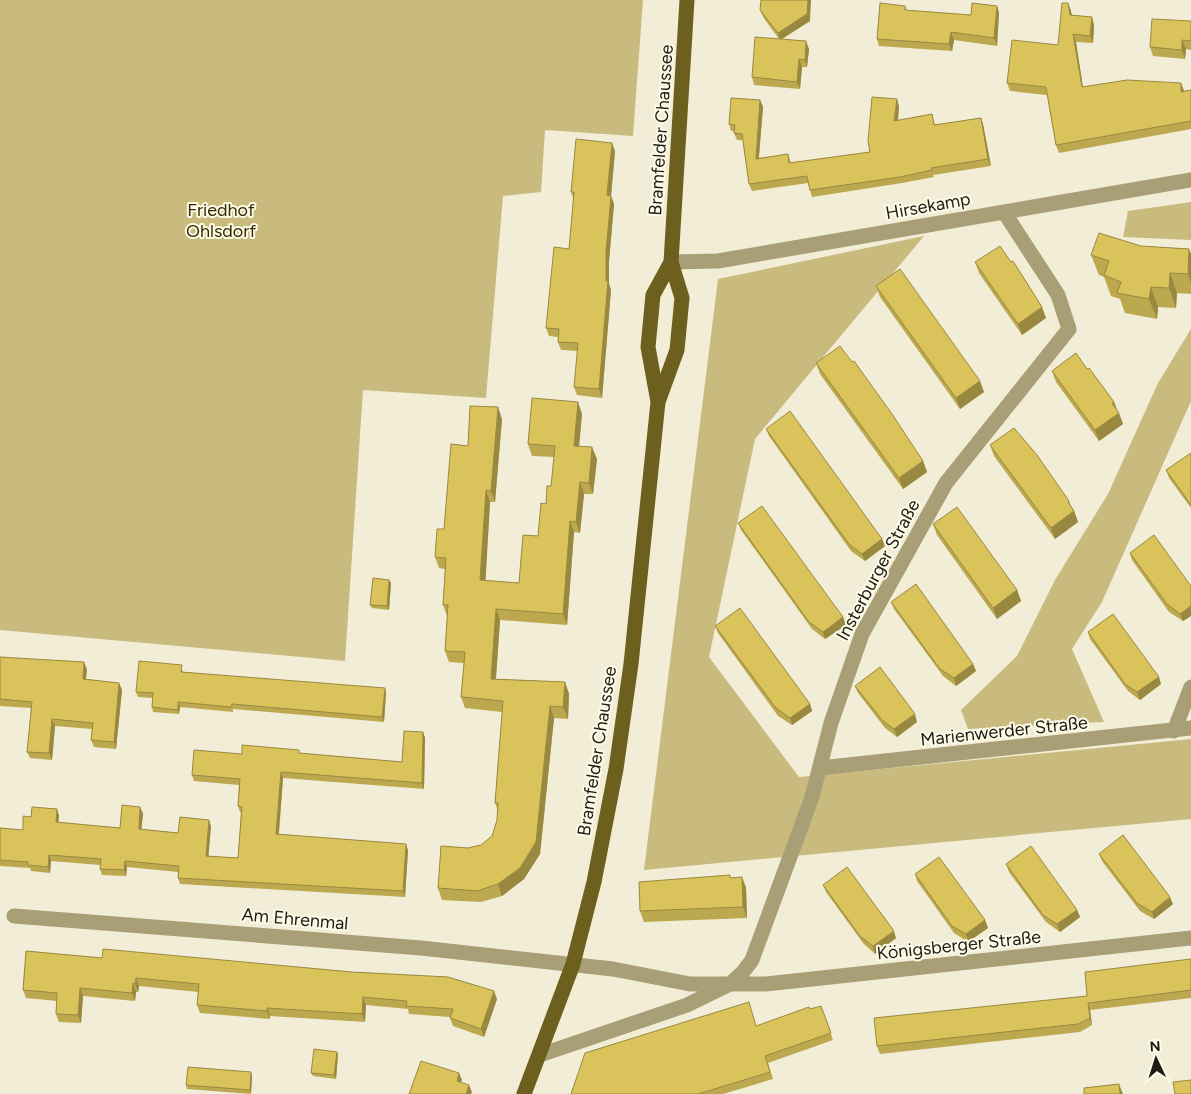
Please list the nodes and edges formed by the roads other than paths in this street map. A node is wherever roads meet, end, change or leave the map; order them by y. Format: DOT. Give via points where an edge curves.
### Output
graph roads {
  1 [pos="687,0"];
  2 [pos="1191,180"];
  3 [pos="1004,212"];
  4 [pos="671,262"];
  5 [pos="658,402"];
  6 [pos="1191,687"];
  7 [pos="1191,728"];
  8 [pos="1174,731"];
  9 [pos="820,768"];
  10 [pos="14,916"];
  11 [pos="1191,938"];
  12 [pos="573,964"];
  13 [pos="730,984"];
  14 [pos="540,1055"];
  15 [pos="524,1094"];
  1 -- 4 [label="main road, Bramfelder Chaussee"];
  2 -- 3 [label="street, Hirsekamp"];
  3 -- 4 [label="street, Hirsekamp" via="718,261"];
  3 -- 9 [label="street, Insterburger Straße" via="1058,295 1069,330 946,483 903,556 862,634 831,723"];
  4 -- 5 [label="main road, Bramfelder Chaussee" via="682,298 677,350"];
  4 -- 5 [label="main road, Bramfelder Chaussee" via="653,295 648,347"];
  5 -- 12 [label="main road, Bramfelder Chaussee" via="631,664 616,769 594,882"];
  6 -- 8 [label="street"];
  7 -- 8 [label="street, Marienwerder Straße"];
  8 -- 9 [label="street, Marienwerder Straße"];
  9 -- 13 [label="street, Insterburger Straße" via="752,960"];
  10 -- 12 [label="street, Am Ehrenmal" via="421,948"];
  11 -- 13 [label="street, Königsberger Straße" via="783,982"];
  12 -- 13 [label="street, Königsberger Straße" via="690,984"];
  12 -- 14 [label="main road, Bramfelder Chaussee"];
  13 -- 14 [label="street, Königsberger Straße" via="687,1005"];
  14 -- 15 [label="main road, Bramfelder Chaussee"];
}
